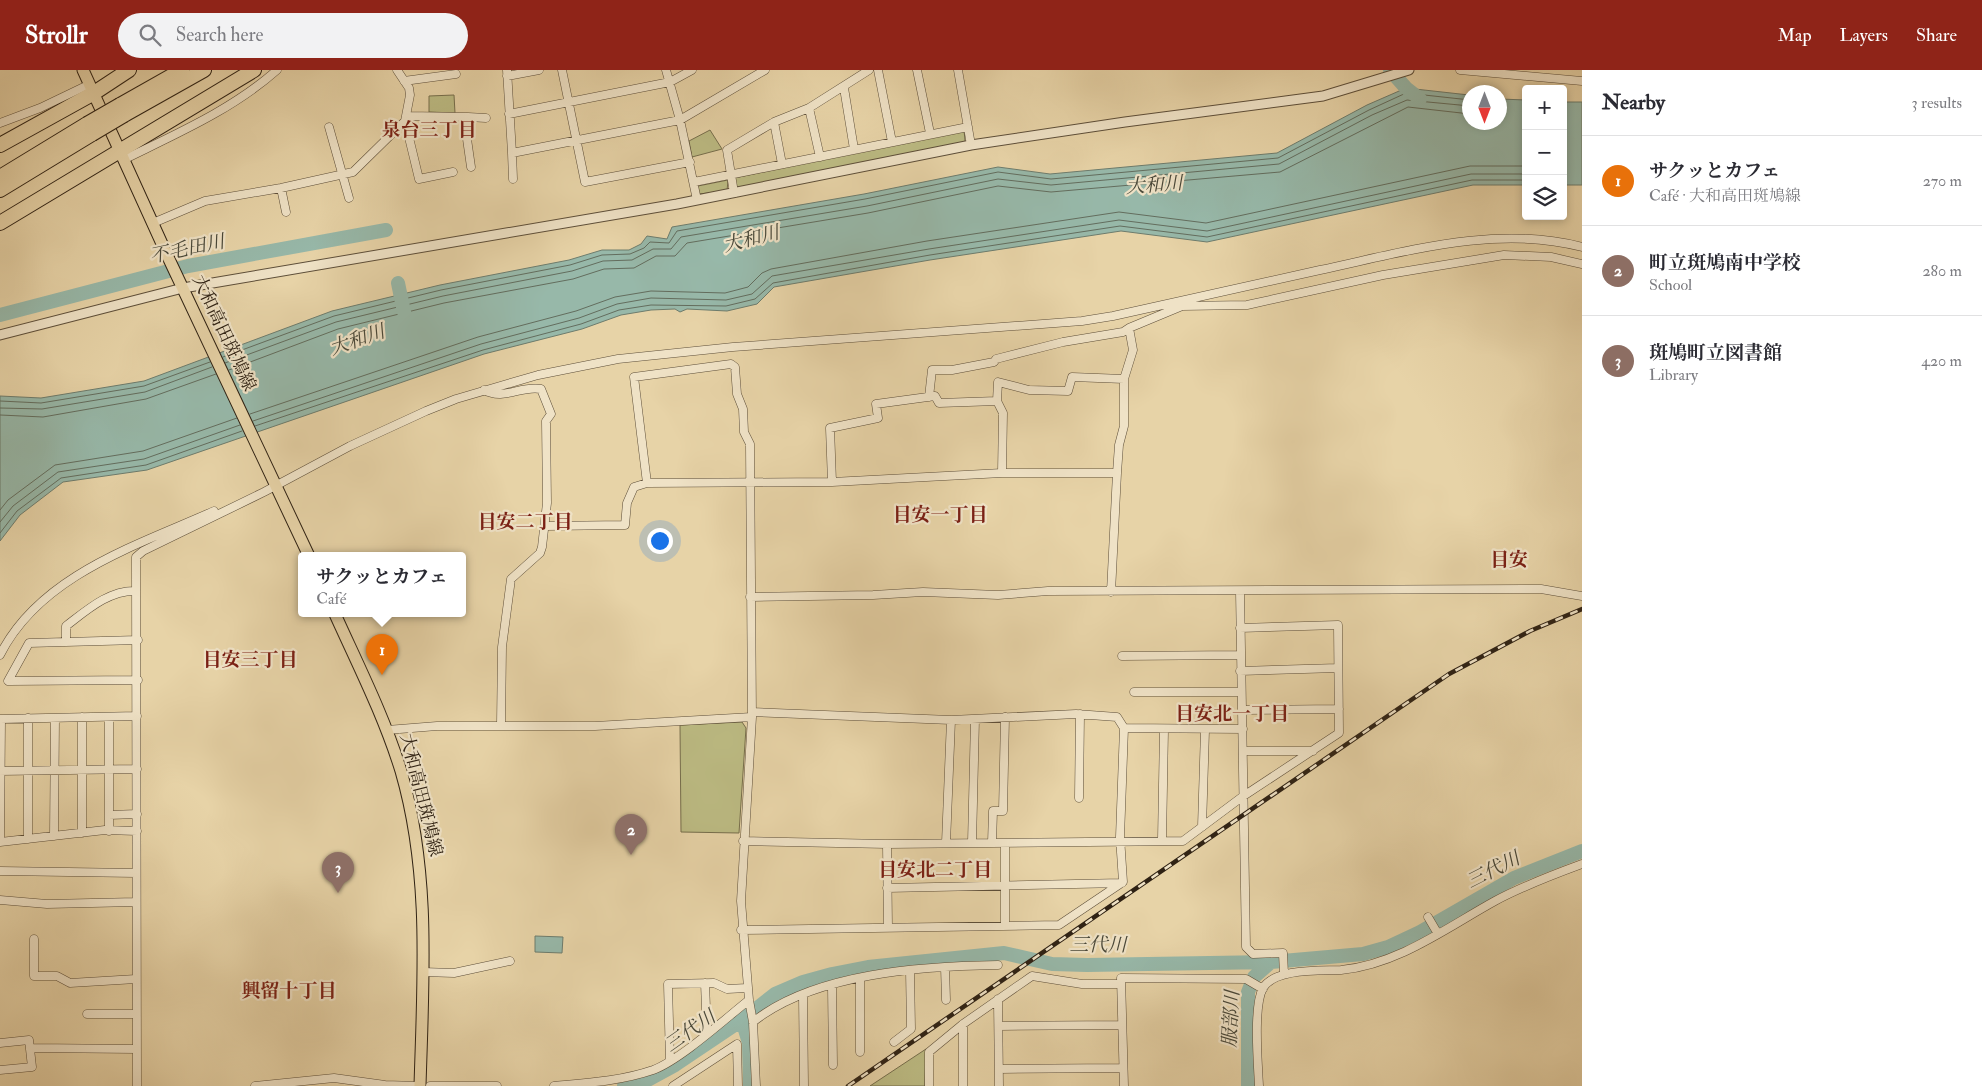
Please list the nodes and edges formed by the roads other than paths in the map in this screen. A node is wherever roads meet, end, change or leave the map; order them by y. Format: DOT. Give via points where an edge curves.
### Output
graph roads {
  1 [pos="83,70"];
  2 [pos="129,70"];
  3 [pos="182,70"];
  4 [pos="204,70"];
  5 [pos="254,70"];
  6 [pos="278,70"];
  7 [pos="397,70"];
  8 [pos="539,70"];
  9 [pos="562,70"];
  10 [pos="666,70"];
  11 [pos="692,70"];
  12 [pos="766,70"];
  13 [pos="869,70"];
  14 [pos="878,70"];
  15 [pos="917,70"];
  16 [pos="958,70"];
  17 [pos="1409,70"];
  18 [pos="1460,70"];
  19 [pos="440,73"];
  20 [pos="507,73"];
  21 [pos="456,74"];
  22 [pos="1582,80"];
  23 [pos="404,81"];
  24 [pos="670,82"];
  25 [pos="92,88"];
  26 [pos="844,88"];
  27 [pos="569,102"];
  28 [pos="809,108"];
  29 [pos="122,110"];
  30 [pos="509,114"];
  31 [pos="468,117"];
  32 [pos="406,118"];
  33 [pos="486,118"];
  34 [pos="680,120"];
  35 [pos="774,122"];
  36 [pos="0,123"];
  37 [pos="329,127"];
  38 [pos="968,127"];
  39 [pos="90,129"];
  40 [pos="930,133"];
  41 [pos="576,141"];
  42 [pos="892,142"];
  43 [pos="0,145"];
  44 [pos="971,145"];
  45 [pos="854,149"];
  46 [pos="512,153"];
  47 [pos="123,154"];
  48 [pos="820,157"];
  49 [pos="690,162"];
  50 [pos="782,164"];
  51 [pos="472,167"];
  52 [pos="453,172"];
  53 [pos="343,174"];
  54 [pos="730,176"];
  55 [pos="0,177"];
  56 [pos="513,179"];
  57 [pos="694,182"];
  58 [pos="281,188"];
  59 [pos="0,190"];
  60 [pos="734,194"];
  61 [pos="349,198"];
  62 [pos="697,200"];
  63 [pos="286,212"];
  64 [pos="0,223"];
  65 [pos="152,224"];
  66 [pos="1582,247"];
  67 [pos="1582,264"];
  68 [pos="183,288"];
  69 [pos="1182,303"];
  70 [pos="1129,328"];
  71 [pos="0,335"];
  72 [pos="1124,379"];
  73 [pos="484,390"];
  74 [pos="929,397"];
  75 [pos="997,401"];
  76 [pos="1002,473"];
  77 [pos="1117,473"];
  78 [pos="832,482"];
  79 [pos="647,483"];
  80 [pos="751,483"];
  81 [pos="277,485"];
  82 [pos="264,492"];
  83 [pos="546,526"];
  84 [pos="307,552"];
  85 [pos="136,591"];
  86 [pos="1240,591"];
  87 [pos="1110,592"];
  88 [pos="1582,596"];
  89 [pos="750,597"];
  90 [pos="335,617"];
  91 [pos="1240,628"];
  92 [pos="138,640"];
  93 [pos="66,642"];
  94 [pos="0,655"];
  95 [pos="1240,655"];
  96 [pos="1122,656"];
  97 [pos="1338,668"];
  98 [pos="1240,671"];
  99 [pos="138,680"];
  100 [pos="1134,692"];
  101 [pos="1241,692"];
  102 [pos="1242,710"];
  103 [pos="1339,710"];
  104 [pos="1080,714"];
  105 [pos="752,715"];
  106 [pos="137,716"];
  107 [pos="82,717"];
  108 [pos="109,717"];
  109 [pos="1005,717"];
  110 [pos="28,718"];
  111 [pos="55,718"];
  112 [pos="975,719"];
  113 [pos="950,720"];
  114 [pos="501,725"];
  115 [pos="1124,728"];
  116 [pos="1243,729"];
  117 [pos="387,730"];
  118 [pos="1164,730"];
  119 [pos="1204,730"];
  120 [pos="1244,751"];
  121 [pos="1313,751"];
  122 [pos="137,769"];
  123 [pos="54,770"];
  124 [pos="82,770"];
  125 [pos="109,770"];
  126 [pos="0,771"];
  127 [pos="27,771"];
  128 [pos="1242,796"];
  129 [pos="1079,798"];
  130 [pos="109,814"];
  131 [pos="137,814"];
  132 [pos="1202,827"];
  133 [pos="109,830"];
  134 [pos="137,831"];
  135 [pos="82,833"];
  136 [pos="54,836"];
  137 [pos="28,839"];
  138 [pos="1162,840"];
  139 [pos="744,841"];
  140 [pos="0,842"];
  141 [pos="1005,842"];
  142 [pos="946,843"];
  143 [pos="972,843"];
  144 [pos="992,843"];
  145 [pos="1122,843"];
  146 [pos="887,844"];
  147 [pos="1582,864"];
  148 [pos="0,871"];
  149 [pos="136,873"];
  150 [pos="1122,883"];
  151 [pos="1005,886"];
  152 [pos="887,888"];
  153 [pos="0,900"];
  154 [pos="136,902"];
  155 [pos="1429,918"];
  156 [pos="1005,926"];
  157 [pos="888,928"];
  158 [pos="742,930"];
  159 [pos="1438,934"];
  160 [pos="34,940"];
  161 [pos="510,961"];
  162 [pos="998,966"];
  163 [pos="945,967"];
  164 [pos="910,970"];
  165 [pos="423,972"];
  166 [pos="1284,973"];
  167 [pos="136,979"];
  168 [pos="860,979"];
  169 [pos="705,983"];
  170 [pos="1122,984"];
  171 [pos="832,986"];
  172 [pos="748,988"];
  173 [pos="1261,988"];
  174 [pos="803,995"];
  175 [pos="998,999"];
  176 [pos="749,1000"];
  177 [pos="946,1000"];
  178 [pos="88,1014"];
  179 [pos="136,1014"];
  180 [pos="754,1022"];
  181 [pos="963,1024"];
  182 [pos="1122,1025"];
  183 [pos="999,1026"];
  184 [pos="706,1034"];
  185 [pos="0,1042"];
  186 [pos="894,1042"];
  187 [pos="30,1048"];
  188 [pos="137,1049"];
  189 [pos="860,1052"];
  190 [pos="670,1060"];
  191 [pos="833,1065"];
  192 [pos="1123,1068"];
  193 [pos="999,1069"];
  194 [pos="0,1070"];
  195 [pos="137,1086"];
  196 [pos="255,1086"];
  197 [pos="419,1086"];
  198 [pos="430,1086"];
  199 [pos="497,1086"];
  200 [pos="554,1086"];
  201 [pos="673,1086"];
  202 [pos="738,1086"];
  203 [pos="756,1086"];
  204 [pos="804,1086"];
  205 [pos="929,1086"];
  206 [pos="963,1086"];
  207 [pos="999,1086"];
  208 [pos="1124,1086"];
  209 [pos="1259,1086"];
  1 -- 25 [label="main road, 大和高田斑鳩線"];
  2 -- 25 [label="highway"];
  3 -- 29 [label="highway"];
  4 -- 29 [label="highway"];
  5 -- 47 [label="highway"];
  6 -- 47 [label="street" via="231,105"];
  7 -- 23 [label="street"];
  8 -- 20 [label="street"];
  9 -- 27 [label="street"];
  10 -- 24 [label="street"];
  11 -- 24 [label="street"];
  12 -- 34 [label="street"];
  13 -- 26 [label="street"];
  14 -- 42 [label="street"];
  15 -- 40 [label="street"];
  16 -- 38 [label="street"];
  17 -- 44 [label="street" via="1310,98"];
  18 -- 22 [label="street"];
  19 -- 21 [label="street"];
  19 -- 23 [label="street"];
  20 -- 30 [label="street"];
  23 -- 32 [label="street" via="410,95"];
  24 -- 27 [label="street"];
  24 -- 34 [label="street"];
  25 -- 36 [label="street"];
  25 -- 43 [label="highway"];
  25 -- 47 [label="main road, 大和高田斑鳩線"];
  26 -- 28 [label="street"];
  26 -- 45 [label="street"];
  27 -- 30 [label="street"];
  27 -- 41 [label="street"];
  28 -- 35 [label="street"];
  28 -- 48 [label="street"];
  29 -- 39 [label="highway, bridge"];
  30 -- 46 [label="street"];
  31 -- 32 [label="street"];
  31 -- 33 [label="street"];
  31 -- 51 [label="street" via="466,139"];
  32 -- 52 [label="street" via="419,179"];
  32 -- 53 [label="street" via="353,172"];
  34 -- 41 [label="street"];
  34 -- 49 [label="street"];
  35 -- 50 [label="street"];
  35 -- 54 [label="street" via="727,150"];
  37 -- 53 [label="street"];
  38 -- 40 [label="street"];
  38 -- 44 [label="street"];
  39 -- 55 [label="highway"];
  39 -- 59 [label="highway"];
  40 -- 42 [label="street"];
  41 -- 46 [label="street"];
  41 -- 49 [label="street" via="585,182"];
  42 -- 45 [label="street"];
  44 -- 60 [label="street"];
  45 -- 48 [label="street"];
  46 -- 56 [label="street"];
  47 -- 64 [label="highway"];
  47 -- 65 [label="main road, 大和高田斑鳩線"];
  48 -- 50 [label="street"];
  49 -- 57 [label="street"];
  50 -- 54 [label="street"];
  53 -- 58 [label="street"];
  53 -- 61 [label="street"];
  54 -- 57 [label="street"];
  54 -- 60 [label="street"];
  57 -- 62 [label="street"];
  58 -- 63 [label="street"];
  58 -- 65 [label="street" via="205,202"];
  60 -- 62 [label="street"];
  62 -- 68 [label="street"];
  65 -- 68 [label="main road, 大和高田斑鳩線"];
  66 -- 69 [label="street" via="1518,238 1459,243 1387,256"];
  67 -- 69 [label="street" via="1551,257 1504,255 1383,275 1247,305"];
  68 -- 71 [label="street"];
  68 -- 81 [label="main road, 大和高田斑鳩線"];
  69 -- 70 [label="street"];
  69 -- 73 [label="street" via="1044,325 844,337 618,359 538,374"];
  70 -- 72 [label="street" via="1133,350"];
  70 -- 74 [label="street" via="1123,332 1016,353 994,362 952,370 932,370"];
  72 -- 75 [label="street" via="1072,377 1068,391 1029,390 998,382"];
  72 -- 77 [label="street" via="1124,426"];
  73 -- 81 [label="street" via="426,411"];
  73 -- 83 [label="street" via="502,395 541,389 551,414 546,421"];
  74 -- 75 [label="street" via="935,396 940,403"];
  74 -- 78 [label="street" via="876,404 878,418 830,428"];
  75 -- 76 [label="street" via="1003,413"];
  76 -- 77 [label="street"];
  76 -- 78 [label="street"];
  77 -- 87 [label="street"];
  78 -- 80 [label="street"];
  79 -- 80 [label="street"];
  79 -- 80 [label="street" via="634,377 731,364 735,367 744,432 750,444"];
  79 -- 83 [label="street" via="634,488 629,496 625,525"];
  80 -- 89 [label="street"];
  81 -- 82 [label="street"];
  81 -- 84 [label="main road, 大和高田斑鳩線"];
  82 -- 85 [label="street" via="143,551 136,557"];
  82 -- 94 [label="street" via="215,511 78,575 42,601"];
  83 -- 114 [label="street" via="540,552 511,578 502,647"];
  85 -- 92 [label="street"];
  85 -- 93 [label="street" via="122,590 94,605 66,626"];
  86 -- 87 [label="street"];
  86 -- 88 [label="street" via="1541,589"];
  86 -- 91 [label="street"];
  87 -- 89 [label="street" via="1048,591 998,595 923,592"];
  89 -- 105 [label="street"];
  90 -- 117 [label="main road, 大和高田斑鳩線"];
  91 -- 95 [label="street"];
  91 -- 97 [label="street" via="1338,625"];
  92 -- 93 [label="street"];
  92 -- 99 [label="street"];
  93 -- 99 [label="street" via="29,643 8,681"];
  95 -- 96 [label="street"];
  95 -- 98 [label="street"];
  97 -- 98 [label="street"];
  97 -- 103 [label="street"];
  98 -- 101 [label="street"];
  99 -- 106 [label="street"];
  100 -- 101 [label="street"];
  101 -- 102 [label="street"];
  102 -- 103 [label="street"];
  102 -- 116 [label="street"];
  103 -- 121 [label="street" via="1339,733"];
  104 -- 109 [label="street"];
  104 -- 115 [label="street" via="1117,717"];
  104 -- 129 [label="street"];
  105 -- 113 [label="street"];
  105 -- 114 [label="street" via="595,726"];
  105 -- 139 [label="street"];
  106 -- 108 [label="street"];
  106 -- 122 [label="street"];
  107 -- 108 [label="street"];
  107 -- 111 [label="street"];
  107 -- 124 [label="street"];
  108 -- 125 [label="street"];
  109 -- 112 [label="street"];
  109 -- 144 [label="street" via="1003,811 992,811"];
  110 -- 111 [label="street"];
  110 -- 126 [label="street" via="1,719"];
  110 -- 127 [label="street"];
  111 -- 123 [label="street"];
  112 -- 113 [label="street"];
  112 -- 143 [label="street"];
  113 -- 142 [label="street"];
  114 -- 117 [label="street"];
  115 -- 118 [label="street"];
  115 -- 145 [label="street"];
  116 -- 119 [label="street"];
  116 -- 120 [label="street"];
  117 -- 165 [label="main road, 大和高田斑鳩線" via="401,772 420,858 424,905"];
  118 -- 119 [label="street"];
  118 -- 138 [label="street"];
  119 -- 132 [label="street"];
  120 -- 121 [label="street"];
  120 -- 128 [label="street"];
  121 -- 128 [label="street"];
  122 -- 125 [label="street"];
  122 -- 131 [label="street"];
  123 -- 124 [label="street"];
  123 -- 127 [label="street"];
  123 -- 136 [label="street"];
  124 -- 125 [label="street"];
  124 -- 135 [label="street"];
  125 -- 130 [label="street"];
  126 -- 127 [label="street"];
  126 -- 140 [label="street"];
  127 -- 137 [label="street"];
  128 -- 132 [label="street"];
  128 -- 166 [label="street" via="1246,947 1253,954 1283,953"];
  130 -- 131 [label="street"];
  130 -- 133 [label="street"];
  131 -- 134 [label="street"];
  132 -- 138 [label="street" via="1183,841"];
  133 -- 134 [label="street"];
  133 -- 135 [label="street"];
  134 -- 149 [label="street"];
  135 -- 136 [label="street"];
  136 -- 137 [label="street"];
  137 -- 140 [label="street"];
  138 -- 145 [label="street"];
  139 -- 146 [label="street"];
  139 -- 158 [label="street"];
  141 -- 144 [label="street"];
  141 -- 145 [label="street"];
  141 -- 151 [label="street"];
  142 -- 143 [label="street"];
  142 -- 146 [label="street"];
  143 -- 144 [label="street"];
  145 -- 150 [label="street"];
  146 -- 152 [label="street"];
  147 -- 159 [label="street" via="1496,900"];
  148 -- 149 [label="street"];
  149 -- 154 [label="street"];
  150 -- 151 [label="street"];
  150 -- 156 [label="street" via="1059,925"];
  151 -- 152 [label="street"];
  151 -- 156 [label="street"];
  152 -- 157 [label="street"];
  153 -- 154 [label="street" via="47,904"];
  154 -- 167 [label="street"];
  155 -- 159 [label="street"];
  156 -- 157 [label="street"];
  157 -- 158 [label="street"];
  158 -- 172 [label="street"];
  159 -- 166 [label="street" via="1374,964 1352,969"];
  160 -- 167 [label="street" via="34,976 57,976 70,983"];
  161 -- 165 [label="street" via="454,973"];
  162 -- 163 [label="street"];
  163 -- 164 [label="street"];
  163 -- 177 [label="street"];
  164 -- 168 [label="street"];
  164 -- 186 [label="street" via="911,1029"];
  165 -- 197 [label="main road, 大和高田斑鳩線"];
  166 -- 173 [label="street"];
  167 -- 179 [label="street"];
  168 -- 171 [label="street"];
  168 -- 189 [label="street"];
  169 -- 172 [label="street" via="727,989"];
  169 -- 184 [label="street"];
  169 -- 190 [label="street" via="668,984"];
  170 -- 173 [label="street" via="1121,978 1246,979"];
  170 -- 175 [label="street" via="1082,984 1032,976"];
  170 -- 182 [label="street"];
  171 -- 174 [label="street"];
  171 -- 191 [label="street"];
  172 -- 176 [label="street"];
  173 -- 209 [label="street" via="1258,1008"];
  174 -- 180 [label="street" via="778,1004"];
  174 -- 204 [label="street"];
  175 -- 181 [label="street"];
  175 -- 183 [label="street"];
  176 -- 180 [label="street"];
  176 -- 184 [label="street"];
  178 -- 179 [label="street"];
  179 -- 188 [label="street"];
  180 -- 203 [label="street"];
  181 -- 205 [label="street" via="929,1052"];
  181 -- 206 [label="street"];
  182 -- 183 [label="street"];
  182 -- 192 [label="street"];
  183 -- 193 [label="street"];
  184 -- 190 [label="street"];
  185 -- 187 [label="street" via="29,1040"];
  187 -- 188 [label="street"];
  187 -- 194 [label="street" via="32,1067"];
  188 -- 195 [label="street"];
  190 -- 200 [label="street" via="654,1070 618,1079"];
  192 -- 193 [label="street"];
  192 -- 208 [label="street"];
  193 -- 207 [label="street"];
  196 -- 197 [label="street" via="334,1078"];
  198 -- 199 [label="street"];
  201 -- 202 [label="street" via="736,1044"];
}
